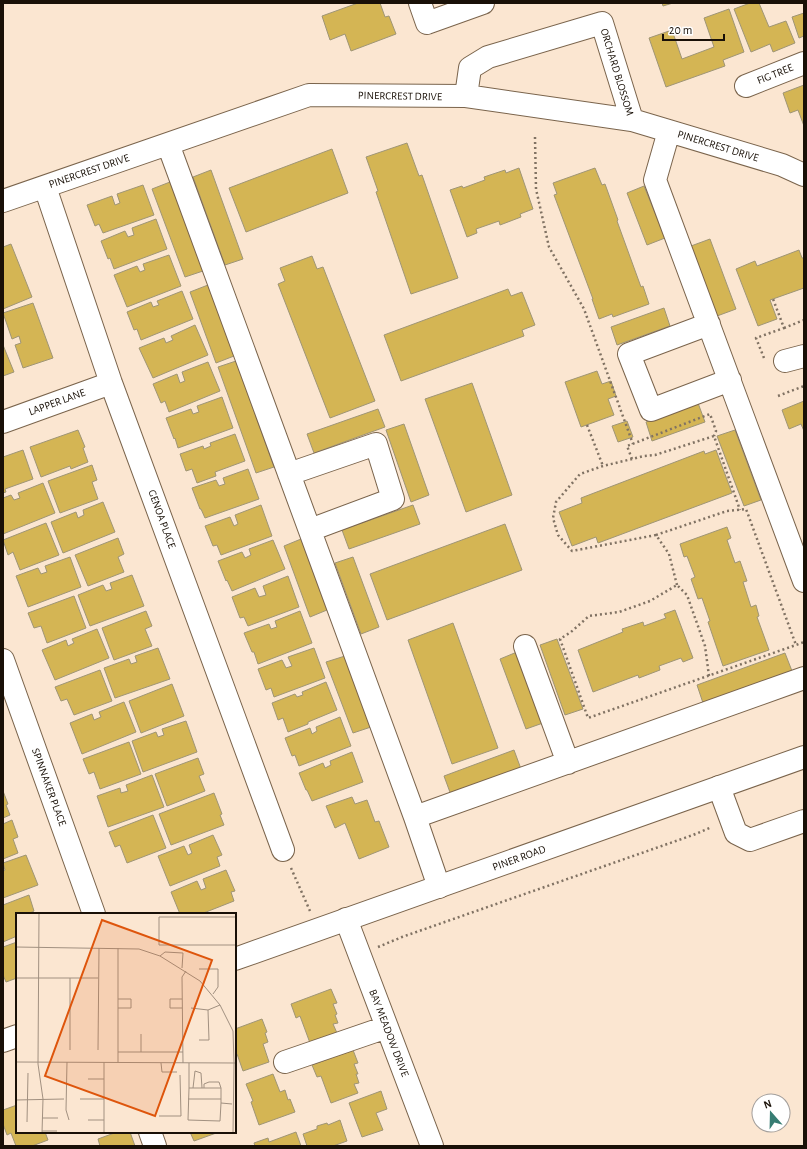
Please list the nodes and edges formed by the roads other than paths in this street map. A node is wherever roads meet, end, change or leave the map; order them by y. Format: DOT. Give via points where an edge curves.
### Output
graph roads {
  1 [pos="420,3"];
  2 [pos="483,3"];
  3 [pos="804,63"];
  4 [pos="746,86"];
  5 [pos="466,96"];
  6 [pos="632,120"];
  7 [pos="669,131"];
  8 [pos="168,144"];
  9 [pos="804,175"];
  10 [pos="45,187"];
  11 [pos="3,201"];
  12 [pos="709,324"];
  13 [pos="730,380"];
  14 [pos="111,382"];
  15 [pos="3,422"];
  16 [pos="289,474"];
  17 [pos="310,530"];
  18 [pos="804,581"];
  19 [pos="525,646"];
  20 [pos="3,660"];
  21 [pos="804,678"];
  22 [pos="804,757"];
  23 [pos="568,763"];
  24 [pos="720,787"];
  25 [pos="414,818"];
  26 [pos="804,821"];
  27 [pos="283,850"];
  28 [pos="439,887"];
  29 [pos="94,913"];
  30 [pos="346,919"];
  31 [pos="236,959"];
  32 [pos="387,1027"];
  33 [pos="16,1036"];
  34 [pos="3,1041"];
  35 [pos="285,1062"];
  36 [pos="150,1133"];
  37 [pos="154,1146"];
  38 [pos="432,1146"];
  1 -- 2 [label="street" via="427,23"];
  3 -- 4 [label="street, FIG TREE"];
  5 -- 6 [label="street, PINERCREST DRIVE"];
  5 -- 6 [label="street, ORCHARD BLOSSOM" via="470,68 488,57 602,23"];
  5 -- 8 [label="street, PINERCREST DRIVE" via="309,95"];
  6 -- 7 [label="street, PINERCREST DRIVE"];
  7 -- 9 [label="street, PINERCREST DRIVE" via="782,165"];
  7 -- 12 [label="street" via="655,180"];
  8 -- 10 [label="street, PINERCREST DRIVE"];
  8 -- 16 [label="street"];
  10 -- 11 [label="street, PINERCREST DRIVE"];
  10 -- 14 [label="street, GENOA PLACE"];
  12 -- 13 [label="street"];
  12 -- 13 [label="street" via="628,354 651,410"];
  13 -- 18 [label="street"];
  14 -- 15 [label="street, LAPPER LANE"];
  14 -- 27 [label="street, GENOA PLACE"];
  16 -- 17 [label="street"];
  16 -- 17 [label="street" via="376,444 393,499"];
  17 -- 25 [label="street"];
  19 -- 23 [label="street"];
  20 -- 29 [label="street, SPINNAKER PLACE"];
  21 -- 23 [label="street"];
  22 -- 24 [label="street, PINER ROAD"];
  23 -- 25 [label="street"];
  24 -- 26 [label="street" via="736,833 750,840"];
  24 -- 28 [label="street, PINER ROAD"];
  25 -- 28 [label="street"];
  28 -- 30 [label="street, PINER ROAD"];
  30 -- 31 [label="street, PINER ROAD"];
  30 -- 32 [label="street, BAY MEADOW DRIVE"];
  32 -- 35 [label="street"];
  32 -- 38 [label="street, BAY MEADOW DRIVE"];
  33 -- 34 [label="street"];
  36 -- 37 [label="street"];
}
